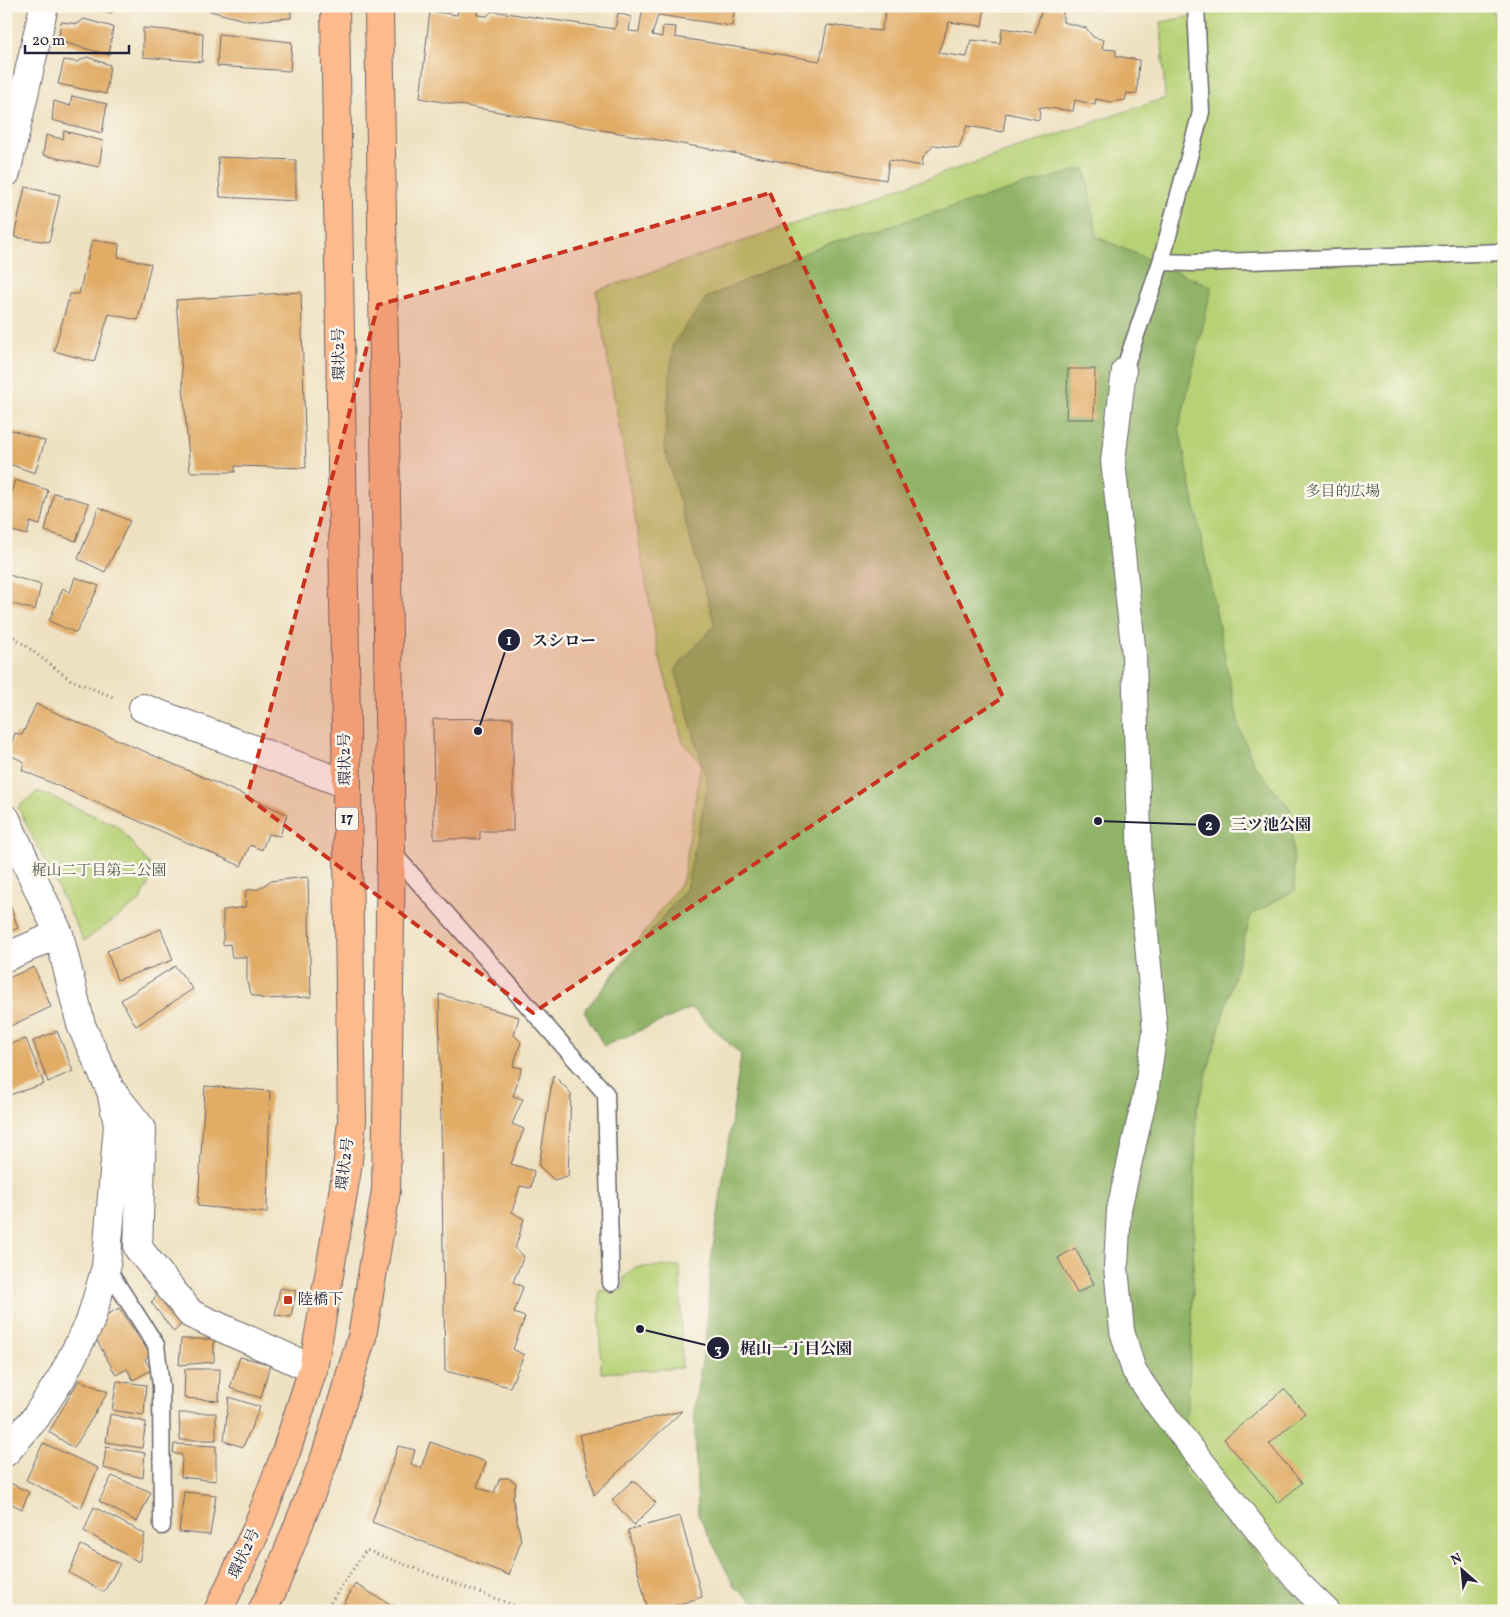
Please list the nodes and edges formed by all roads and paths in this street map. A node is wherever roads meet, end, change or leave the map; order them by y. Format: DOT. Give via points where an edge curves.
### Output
graph roads {
  1 [pos="44,6"];
  2 [pos="335,6"];
  3 [pos="379,6"];
  4 [pos="1196,6"];
  5 [pos="6,173"];
  6 [pos="1504,252"];
  7 [pos="1160,262"];
  8 [pos="1124,370"];
  9 [pos="6,631"];
  10 [pos="143,708"];
  11 [pos="346,784"];
  12 [pos="6,819"];
  13 [pos="391,851"];
  14 [pos="59,934"];
  15 [pos="6,957"];
  16 [pos="111,1091"];
  17 [pos="106,1267"];
  18 [pos="611,1283"];
  19 [pos="313,1369"];
  20 [pos="6,1452"];
  21 [pos="162,1526"];
  22 [pos="218,1611"];
  23 [pos="262,1611"];
  24 [pos="325,1611"];
  25 [pos="529,1611"];
  26 [pos="1328,1611"];
  1 -- 5 [label="street"];
  2 -- 11 [label="main road, 環状2号 / 17"];
  3 -- 13 [label="main road"];
  4 -- 7 [label="lane" via="1201,112"];
  6 -- 7 [label="lane"];
  7 -- 8 [label="lane"];
  8 -- 26 [label="street" via="1113,462 1134,655 1140,868 1155,1031 1147,1087 1119,1209 1116,1266 1122,1331 1134,1371 1159,1407 1297,1581"];
  9 -- 10 [label="path" via="71,680"];
  10 -- 11 [label="street"];
  11 -- 19 [label="main road, 環状2号 / 17" via="352,1121 347,1169"];
  12 -- 14 [label="street"];
  13 -- 18 [label="lane" via="606,1094"];
  13 -- 23 [label="main road" via="386,1191 362,1338 325,1458"];
  14 -- 15 [label="street"];
  14 -- 16 [label="street" via="81,1025"];
  16 -- 17 [label="street" via="118,1125"];
  16 -- 19 [label="street" via="142,1129 138,1248 191,1314"];
  17 -- 20 [label="street" via="90,1322 62,1377 36,1417"];
  17 -- 21 [label="lane" via="156,1346 161,1386"];
  19 -- 22 [label="main road, 環状2号 / 17" via="255,1533"];
  24 -- 25 [label="path" via="366,1550"];
}
